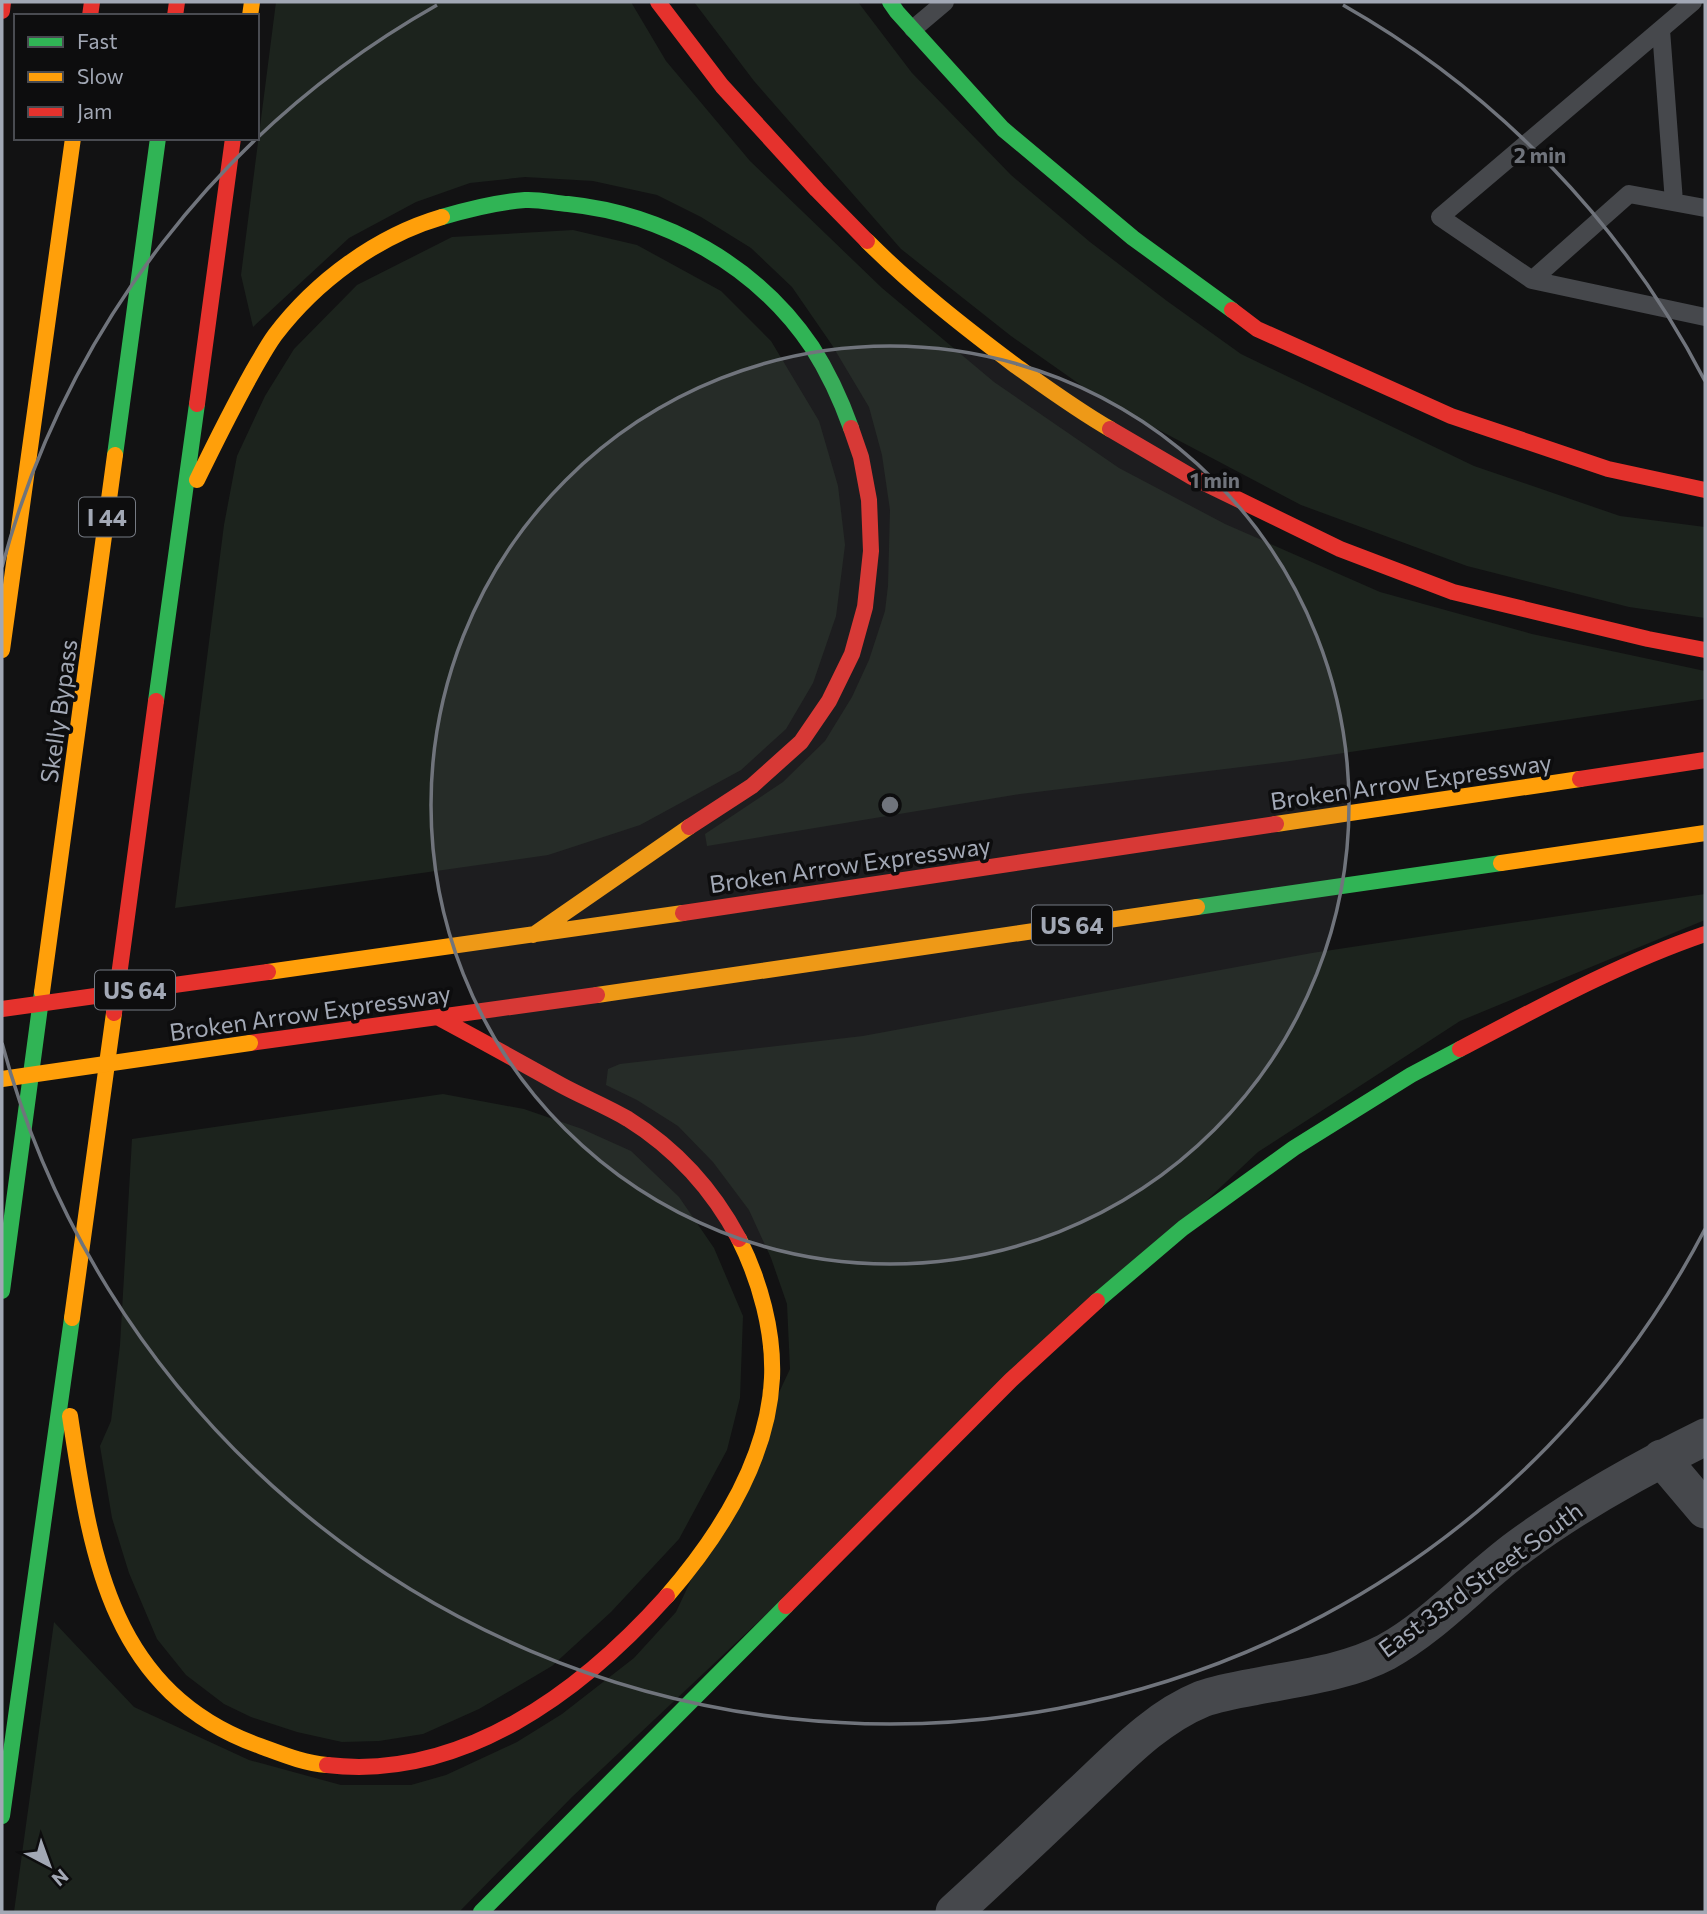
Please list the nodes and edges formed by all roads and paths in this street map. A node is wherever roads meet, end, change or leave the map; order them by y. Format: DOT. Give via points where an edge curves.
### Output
graph roads {
  1 [pos="3,2"];
  2 [pos="659,2"];
  3 [pos="890,2"];
  4 [pos="945,2"];
  5 [pos="1693,2"];
  6 [pos="2,11"];
  7 [pos="913,29"];
  8 [pos="1661,30"];
  9 [pos="73,140"];
  10 [pos="158,140"];
  11 [pos="233,140"];
  12 [pos="1674,202"];
  13 [pos="1705,208"];
  14 [pos="1532,280"];
  15 [pos="1705,317"];
  16 [pos="1705,490"];
  17 [pos="182,510"];
  18 [pos="2,650"];
  19 [pos="1705,650"];
  20 [pos="1705,760"];
  21 [pos="1705,833"];
  22 [pos="533,934"];
  23 [pos="1705,934"];
  24 [pos="2,1009"];
  25 [pos="439,1018"];
  26 [pos="2,1079"];
  27 [pos="2,1290"];
  28 [pos="64,1376"];
  29 [pos="1705,1437"];
  30 [pos="1661,1458"];
  31 [pos="1705,1510"];
  32 [pos="2,1816"];
  33 [pos="481,1912"];
  34 [pos="954,1912"];
  1 -- 6 [label="main road"];
  2 -- 19 [label="main road" via="722,86 892,267 974,335 1077,410 1192,477 1340,550 1453,592"];
  3 -- 7 [label="main road"];
  4 -- 7 [label="lane"];
  5 -- 8 [label="lane"];
  7 -- 16 [label="main road" via="1003,128 1133,238 1257,329 1451,416 1608,469"];
  8 -- 12 [label="lane"];
  8 -- 14 [label="lane" via="1440,217"];
  9 -- 18 [label="main road"];
  10 -- 27 [label="main road, Skelly Bypass / I 44"];
  11 -- 17 [label="main road"];
  12 -- 13 [label="lane"];
  12 -- 14 [label="lane" via="1629,194"];
  14 -- 15 [label="lane"];
  17 -- 22 [label="main road" via="229,414 273,337 294,311 330,277 421,223 467,209 527,200 587,206 640,218 691,239 737,269 780,307 812,347 839,399 861,457 871,551 865,607 852,654 829,701 801,742 752,786"];
  17 -- 28 [label="main road"];
  20 -- 22 [label="main road, Broken Arrow Expressway / US 64"];
  21 -- 25 [label="main road, Broken Arrow Expressway / US 64"];
  22 -- 24 [label="main road, Broken Arrow Expressway / US 64, bridge"];
  23 -- 33 [label="main road" via="1661,949 1411,1075 1294,1148 1183,1228 1012,1380"];
  25 -- 26 [label="main road, Broken Arrow Expressway / US 64, bridge"];
  25 -- 28 [label="main road" via="632,1122 666,1146 721,1207 756,1282 769,1327 772,1378 765,1426 748,1474 719,1528 678,1585 630,1636 524,1719 471,1745 419,1762 366,1768 307,1762 239,1739 201,1716 163,1683 130,1640 108,1596 86,1519"];
  28 -- 32 [label="main road"];
  29 -- 30 [label="street, East 33rd Street South"];
  30 -- 31 [label="street"];
  30 -- 34 [label="street, East 33rd Street South" via="1600,1492 1518,1548 1387,1651 1334,1671 1223,1693 1165,1719"];
}
